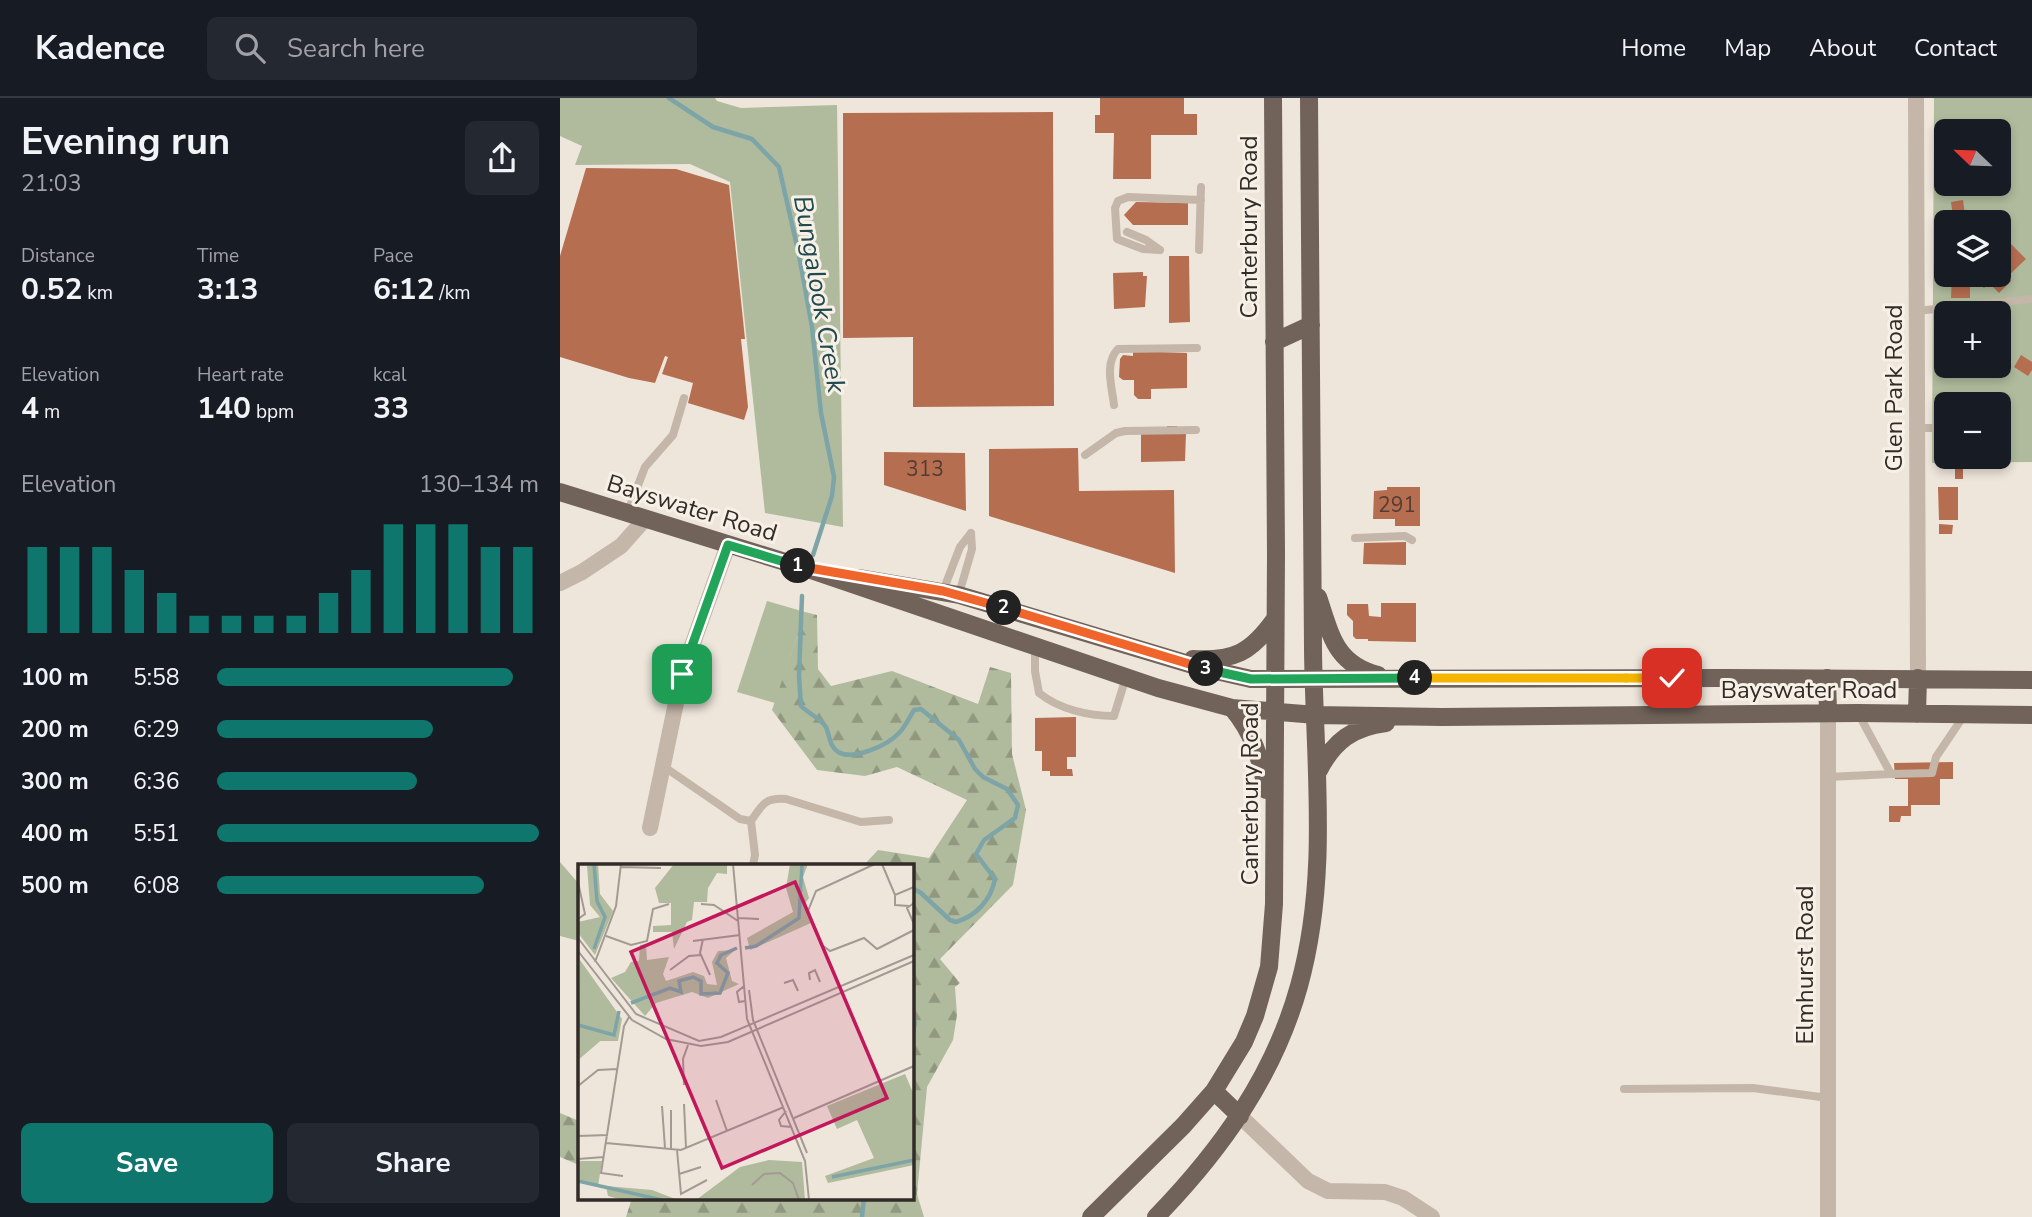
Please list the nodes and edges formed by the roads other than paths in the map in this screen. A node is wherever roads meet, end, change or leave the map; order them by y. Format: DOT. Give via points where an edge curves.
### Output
graph roads {
  1 [pos="1273,98"];
  2 [pos="1309,98"];
  3 [pos="1916,98"];
  4 [pos="1201,187"];
  5 [pos="1201,200"];
  6 [pos="1128,232"];
  7 [pos="1199,250"];
  8 [pos="2032,299"];
  9 [pos="1916,311"];
  10 [pos="1311,325"];
  11 [pos="1274,333"];
  12 [pos="1197,348"];
  13 [pos="684,398"];
  14 [pos="1114,405"];
  15 [pos="1916,428"];
  16 [pos="1934,428"];
  17 [pos="1196,430"];
  18 [pos="1085,455"];
  19 [pos="560,492"];
  20 [pos="627,514"];
  21 [pos="645,519"];
  22 [pos="1355,538"];
  23 [pos="1412,540"];
  24 [pos="728,545"];
  25 [pos="810,570"];
  26 [pos="1313,581"];
  27 [pos="560,583"];
  28 [pos="951,593"];
  29 [pos="940,615"];
  30 [pos="1275,618"];
  31 [pos="1035,645"];
  32 [pos="1168,658"];
  33 [pos="1126,677"];
  34 [pos="1390,678"];
  35 [pos="1827,678"];
  36 [pos="1917,678"];
  37 [pos="1273,679"];
  38 [pos="1314,680"];
  39 [pos="2032,680"];
  40 [pos="1233,708"];
  41 [pos="1274,713"];
  42 [pos="1828,713"];
  43 [pos="1858,713"];
  44 [pos="1917,714"];
  45 [pos="1965,714"];
  46 [pos="1316,715"];
  47 [pos="2032,715"];
  48 [pos="1442,717"];
  49 [pos="663,766"];
  50 [pos="1317,773"];
  51 [pos="1891,774"];
  52 [pos="1828,777"];
  53 [pos="889,820"];
  54 [pos="751,821"];
  55 [pos="649,828"];
  56 [pos="1274,842"];
  57 [pos="753,864"];
  58 [pos="1624,1089"];
  59 [pos="1214,1091"];
  60 [pos="1828,1098"];
  61 [pos="1240,1116"];
  62 [pos="1091,1217"];
  63 [pos="1156,1217"];
  64 [pos="1432,1217"];
  65 [pos="1828,1217"];
  1 -- 11 [label="main road, Canterbury Road"];
  2 -- 10 [label="main road"];
  3 -- 9 [label="street, Glen Park Road"];
  4 -- 5 [label="lane"];
  5 -- 6 [label="lane" via="1121,198 1115,208 1118,240 1160,250"];
  5 -- 7 [label="lane"];
  8 -- 9 [label="lane"];
  9 -- 15 [label="street, Glen Park Road"];
  10 -- 11 [label="main road"];
  10 -- 26 [label="main road"];
  11 -- 30 [label="main road, Canterbury Road"];
  12 -- 14 [label="lane" via="1118,349 1109,365"];
  13 -- 20 [label="lane" via="673,435 645,467"];
  15 -- 16 [label="lane"];
  15 -- 36 [label="street, Glen Park Road"];
  17 -- 18 [label="lane" via="1116,433"];
  19 -- 20 [label="main road, Bayswater Road"];
  20 -- 21 [label="main road, Bayswater Road"];
  21 -- 24 [label="main road, Bayswater Road"];
  21 -- 27 [label="street" via="621,546"];
  22 -- 23 [label="lane" via="1405,536"];
  24 -- 25 [label="main road, Bayswater Road"];
  24 -- 49 [label="street" via="682,674"];
  25 -- 28 [label="main road, Bayswater Road"];
  25 -- 29 [label="main road, Bayswater Road"];
  26 -- 34 [label="main road" via="1343,657 1354,666"];
  26 -- 38 [label="main road"];
  28 -- 28 [label="lane" via="960,547 971,533 972,549"];
  28 -- 29 [label="main road"];
  28 -- 32 [label="main road, Bayswater Road"];
  29 -- 31 [label="main road, Bayswater Road"];
  30 -- 32 [label="main road" via="1254,645 1239,653"];
  30 -- 37 [label="main road, Canterbury Road"];
  31 -- 33 [label="main road, Bayswater Road"];
  31 -- 33 [label="lane" via="1039,693 1053,704 1114,716"];
  32 -- 37 [label="main road, Bayswater Road" via="1251,679"];
  33 -- 40 [label="main road, Bayswater Road"];
  34 -- 35 [label="main road, Bayswater Road"];
  34 -- 38 [label="main road, Bayswater Road"];
  35 -- 36 [label="main road, Bayswater Road"];
  35 -- 42 [label="main road"];
  36 -- 39 [label="main road, Bayswater Road"];
  36 -- 44 [label="main road"];
  37 -- 38 [label="main road, Bayswater Road"];
  37 -- 41 [label="main road, Canterbury Road"];
  38 -- 46 [label="main road"];
  40 -- 41 [label="main road, Bayswater Road"];
  40 -- 56 [label="main road" via="1258,750"];
  41 -- 46 [label="main road, Bayswater Road"];
  41 -- 56 [label="main road, Canterbury Road"];
  42 -- 43 [label="main road, Bayswater Road"];
  42 -- 48 [label="main road, Bayswater Road"];
  42 -- 52 [label="street, Elmhurst Road"];
  43 -- 44 [label="main road, Bayswater Road"];
  43 -- 51 [label="lane"];
  44 -- 45 [label="main road, Bayswater Road"];
  45 -- 47 [label="main road, Bayswater Road"];
  45 -- 51 [label="lane" via="1936,757 1932,773"];
  46 -- 48 [label="main road, Bayswater Road"];
  46 -- 50 [label="main road"];
  48 -- 50 [label="main road" via="1370,725 1352,732 1334,746"];
  49 -- 54 [label="lane" via="725,810"];
  49 -- 55 [label="street"];
  50 -- 61 [label="main road" via="1318,874 1307,951 1278,1043"];
  51 -- 52 [label="lane"];
  52 -- 60 [label="street, Elmhurst Road"];
  53 -- 54 [label="lane" via="861,822 774,798"];
  54 -- 57 [label="lane"];
  56 -- 59 [label="main road, Canterbury Road" via="1269,967 1244,1042"];
  58 -- 60 [label="lane" via="1753,1088"];
  59 -- 61 [label="main road"];
  59 -- 62 [label="main road, Canterbury Road"];
  60 -- 65 [label="street, Elmhurst Road"];
  61 -- 63 [label="main road" via="1199,1172"];
  61 -- 64 [label="street" via="1308,1181 1328,1191 1385,1192"];
}
